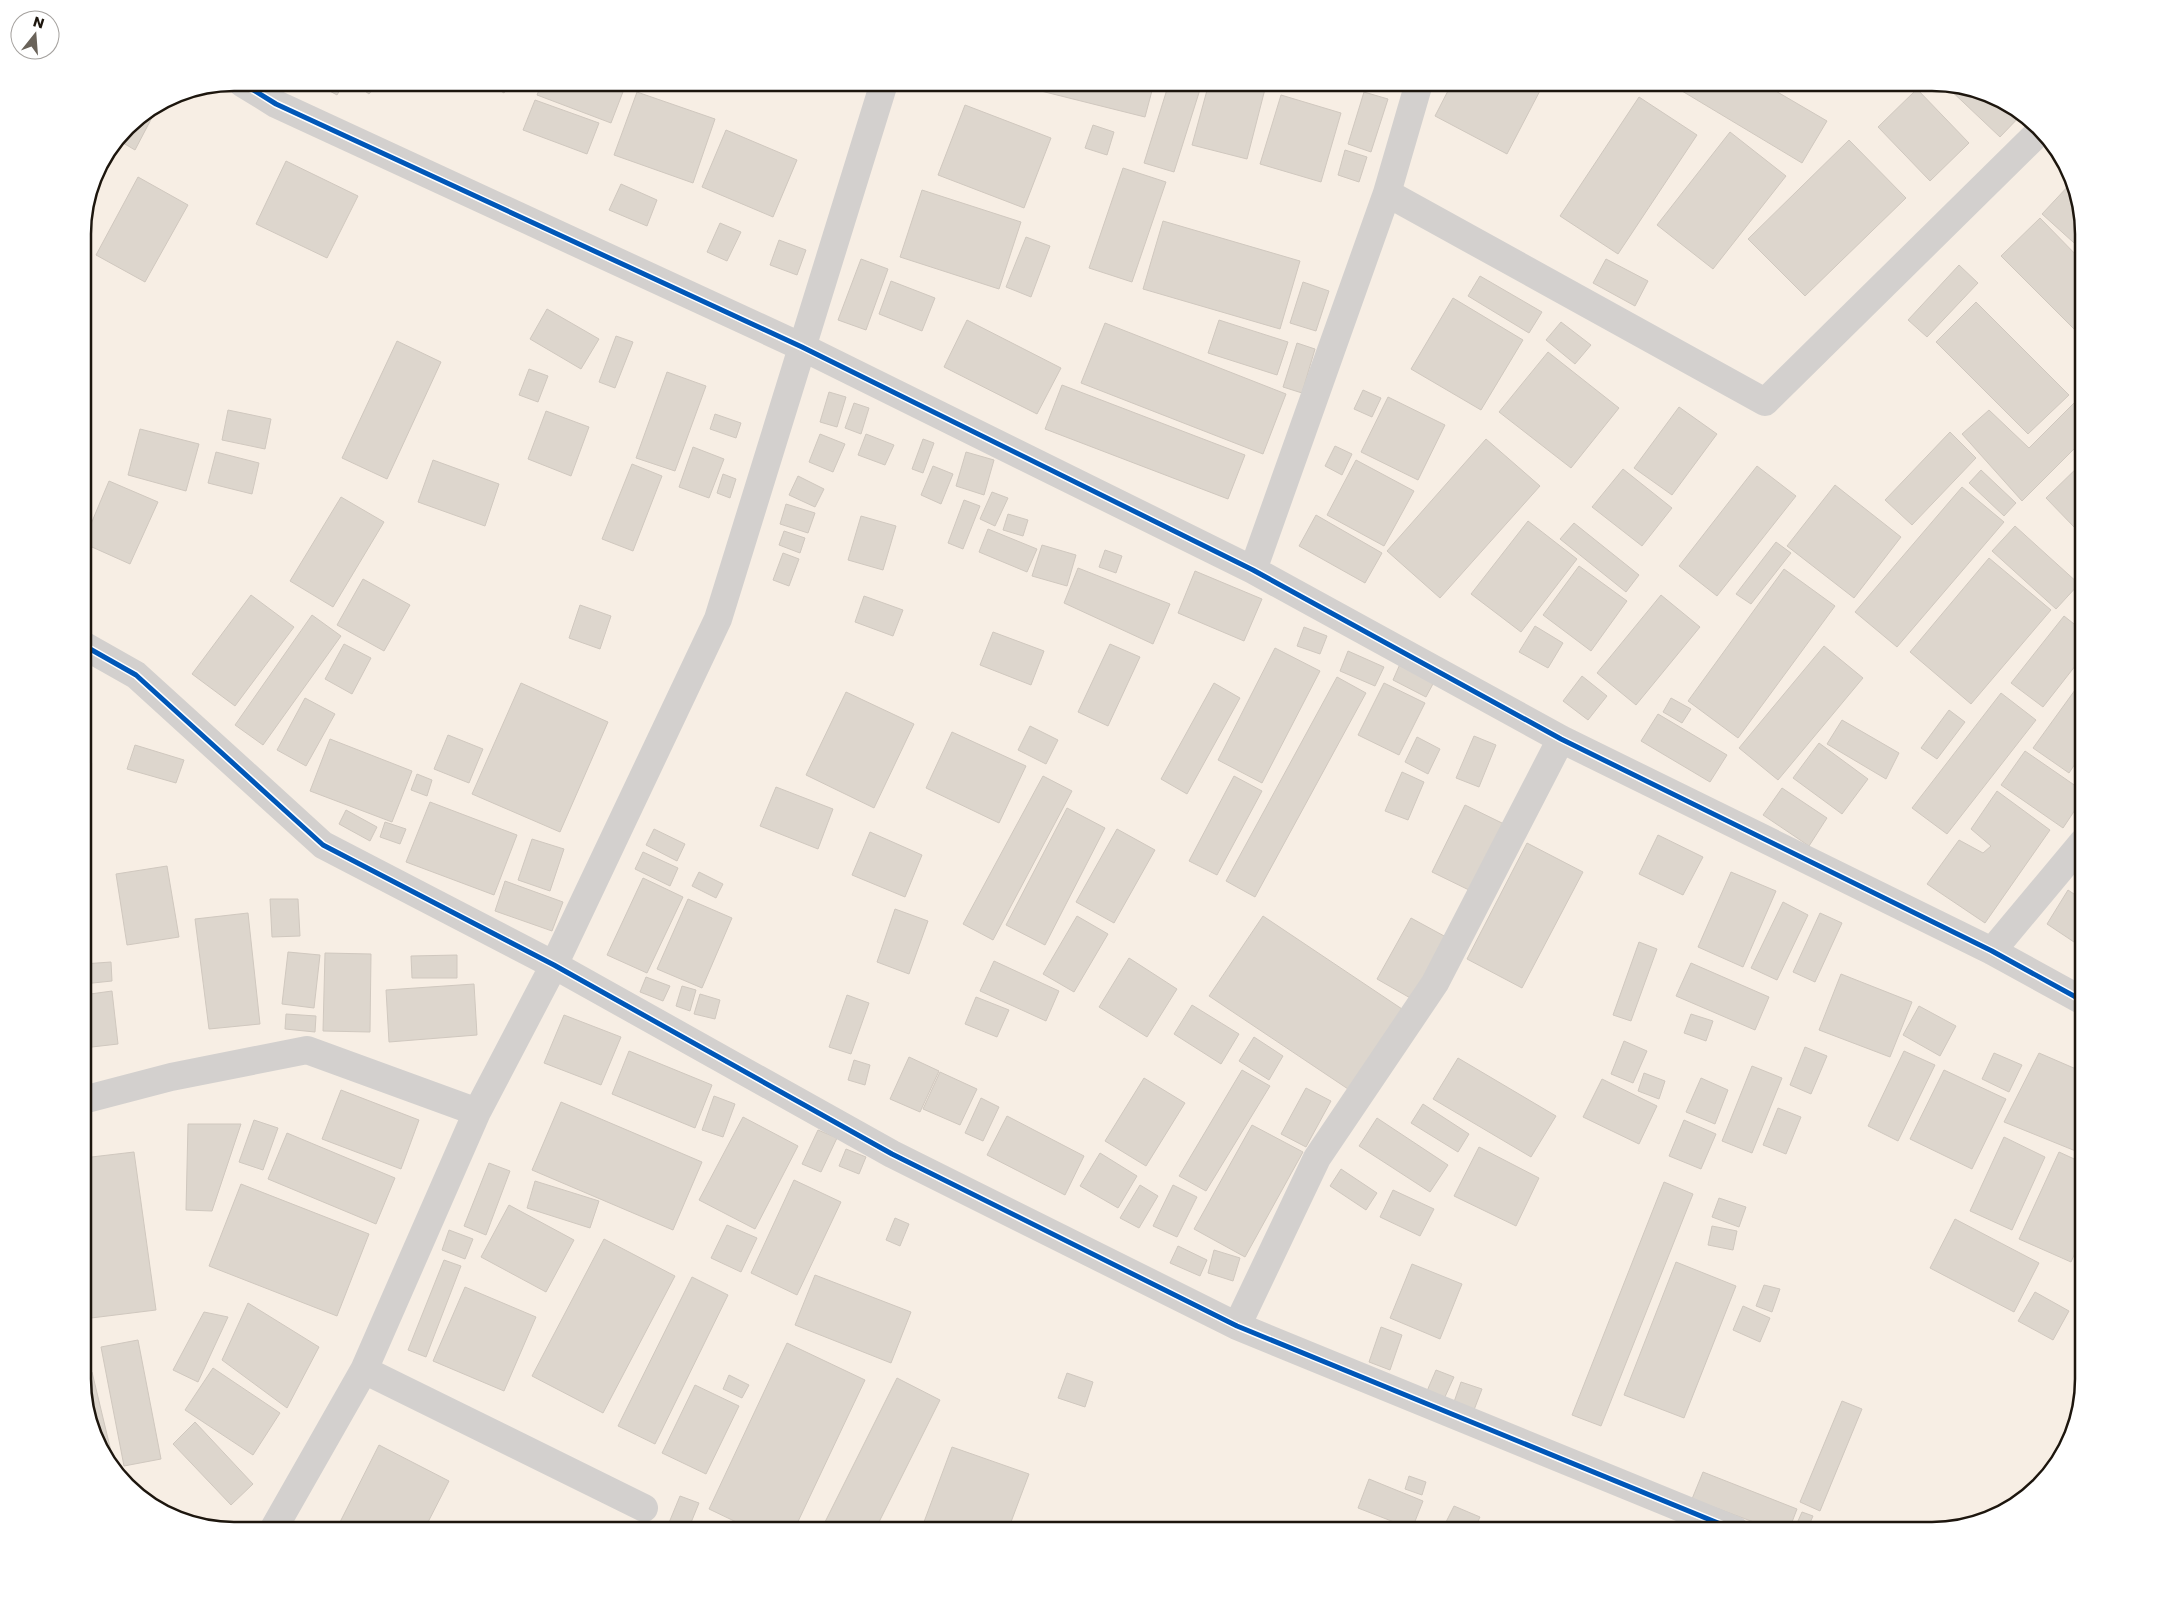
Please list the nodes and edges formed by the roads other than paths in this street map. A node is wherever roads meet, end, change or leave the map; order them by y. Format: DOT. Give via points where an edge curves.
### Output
graph roads {
  1 [pos="1416,91"];
  2 [pos="257,92"];
  3 [pos="881,92"];
  4 [pos="2035,136"];
  5 [pos="1387,193"];
  6 [pos="802,347"];
  7 [pos="1253,570"];
  8 [pos="92,650"];
  9 [pos="1561,739"];
  10 [pos="2075,853"];
  11 [pos="1992,951"];
  12 [pos="554,965"];
  13 [pos="2075,996"];
  14 [pos="92,1098"];
  15 [pos="477,1112"];
  16 [pos="1237,1326"];
  17 [pos="364,1370"];
  18 [pos="644,1508"];
  19 [pos="278,1522"];
  20 [pos="1715,1522"];
  1 -- 5 [label="street"];
  2 -- 6 [label="street" via="276,104"];
  3 -- 6 [label="street"];
  4 -- 5 [label="street" via="1765,402"];
  5 -- 7 [label="street"];
  6 -- 7 [label="street"];
  6 -- 12 [label="street" via="718,619"];
  7 -- 9 [label="street"];
  8 -- 12 [label="street" via="136,675 323,845"];
  9 -- 11 [label="street"];
  9 -- 16 [label="street" via="1435,982 1317,1158"];
  10 -- 11 [label="street"];
  11 -- 13 [label="street"];
  12 -- 15 [label="street"];
  12 -- 16 [label="street" via="892,1154"];
  14 -- 15 [label="street" via="171,1077 307,1050"];
  15 -- 17 [label="street"];
  16 -- 20 [label="street"];
  17 -- 18 [label="street"];
  17 -- 19 [label="street"];
}
